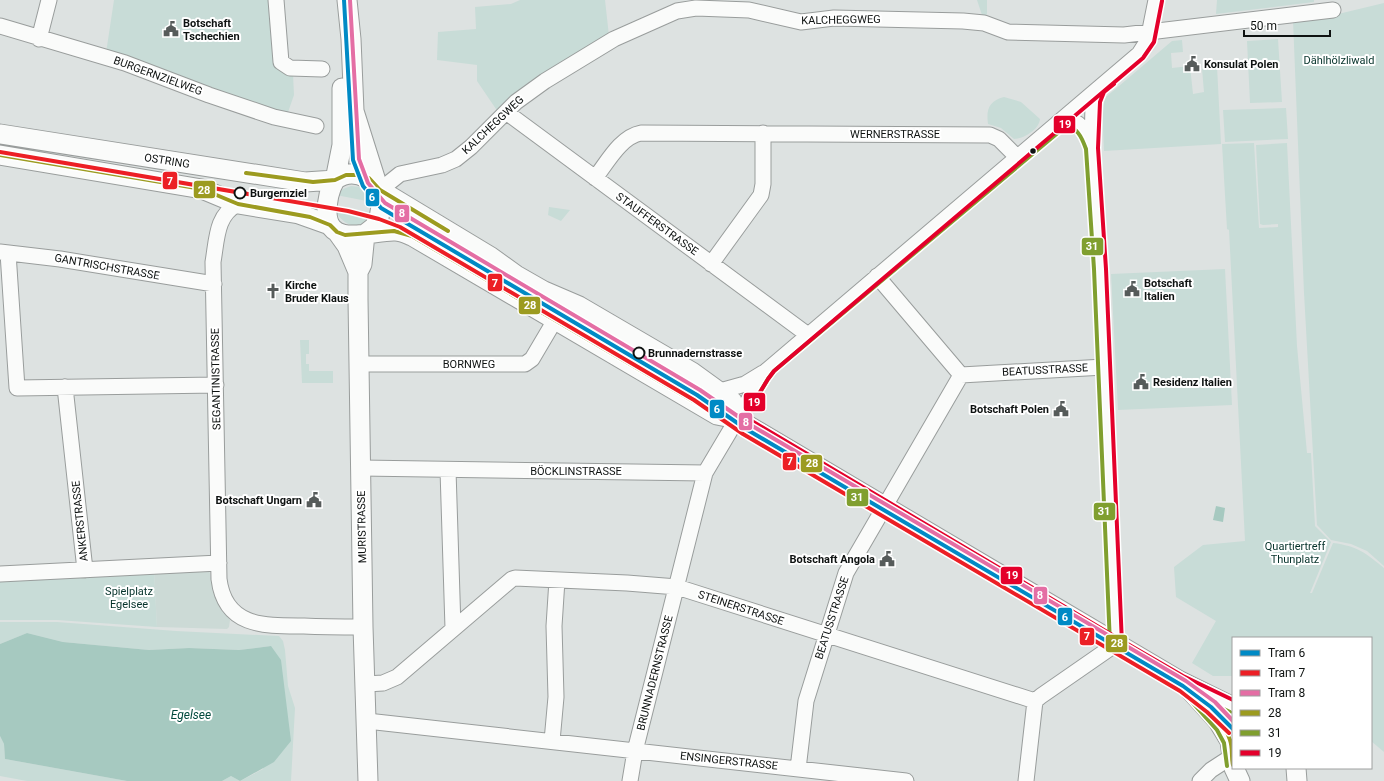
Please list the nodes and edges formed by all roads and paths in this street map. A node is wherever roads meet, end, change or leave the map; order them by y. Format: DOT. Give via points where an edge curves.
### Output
graph roads {
  1 [pos="49,0"];
  2 [pos="276,0"];
  3 [pos="347,0"];
  4 [pos="1156,0"];
  5 [pos="1333,10"];
  6 [pos="348,25"];
  7 [pos="0,26"];
  8 [pos="1150,34"];
  9 [pos="39,39"];
  10 [pos="322,69"];
  11 [pos="1099,88"];
  12 [pos="506,112"];
  13 [pos="1062,120"];
  14 [pos="316,126"];
  15 [pos="763,133"];
  16 [pos="0,134"];
  17 [pos="1092,148"];
  18 [pos="0,155"];
  19 [pos="1018,158"];
  20 [pos="595,178"];
  21 [pos="335,180"];
  22 [pos="380,190"];
  23 [pos="238,204"];
  24 [pos="334,228"];
  25 [pos="365,234"];
  26 [pos="4,252"];
  27 [pos="711,264"];
  28 [pos="358,272"];
  29 [pos="877,276"];
  30 [pos="214,284"];
  31 [pos="555,320"];
  32 [pos="808,335"];
  33 [pos="359,364"];
  34 [pos="1104,366"];
  35 [pos="767,370"];
  36 [pos="961,375"];
  37 [pos="216,385"];
  38 [pos="65,387"];
  39 [pos="720,391"];
  40 [pos="737,419"];
  41 [pos="361,468"];
  42 [pos="448,470"];
  43 [pos="704,473"];
  44 [pos="884,508"];
  45 [pos="219,563"];
  46 [pos="85,570"];
  47 [pos="0,574"];
  48 [pos="557,580"];
  49 [pos="676,587"];
  50 [pos="363,627"];
  51 [pos="453,628"];
  52 [pos="827,635"];
  53 [pos="1116,644"];
  54 [pos="1180,681"];
  55 [pos="366,684"];
  56 [pos="1035,701"];
  57 [pos="1232,707"];
  58 [pos="367,721"];
  59 [pos="552,741"];
  60 [pos="635,751"];
  61 [pos="1232,758"];
  62 [pos="1232,764"];
  63 [pos="798,769"];
  64 [pos="368,781"];
  65 [pos="630,781"];
  66 [pos="906,781"];
  67 [pos="1026,781"];
  68 [pos="1200,781"];
  1 -- 9 [label="street"];
  2 -- 10 [label="street" via="281,62 290,68"];
  3 -- 6 [label="main road"];
  4 -- 8 [label="street, BRUNNADERNSTRASSE"];
  5 -- 8 [label="street, KALCHEGGWEG"];
  6 -- 21 [label="main road" via="347,44 342,62 342,145"];
  6 -- 22 [label="main road" via="354,111"];
  7 -- 9 [label="street, BURGERNZIELWEG"];
  8 -- 11 [label="street, BRUNNADERNSTRASSE" via="1139,54"];
  8 -- 12 [label="street, KALCHEGGWEG" via="1124,36 1008,32 982,23 963,21 846,18 801,22 749,10 677,10 614,39 545,81 519,99"];
  9 -- 14 [label="street, BURGERNZIELWEG" via="143,69 274,117"];
  11 -- 13 [label="street, BRUNNADERNSTRASSE"];
  11 -- 17 [label="street" via="1093,104"];
  12 -- 20 [label="street, STAUFFERSTRASSE"];
  12 -- 22 [label="street, KALCHEGGWEG" via="471,148 456,159 442,165 400,174"];
  13 -- 17 [label="street" via="1080,125 1087,133"];
  13 -- 19 [label="street, BRUNNADERNSTRASSE"];
  15 -- 19 [label="street, WERNERSTRASSE" via="990,135 999,139"];
  15 -- 20 [label="street, WERNERSTRASSE" via="637,134 619,147"];
  15 -- 27 [label="street" via="761,195"];
  16 -- 21 [label="main road, OSTRING" via="305,182"];
  17 -- 34 [label="street"];
  18 -- 23 [label="main road, OSTRING" via="202,189"];
  19 -- 29 [label="street, BRUNNADERNSTRASSE"];
  20 -- 27 [label="street, STAUFFERSTRASSE"];
  21 -- 22 [label="main road" via="346,175 361,175 369,178"];
  21 -- 24 [label="main road" via="330,189 327,206"];
  22 -- 25 [label="main road" via="382,200 379,218 374,227"];
  22 -- 39 [label="main road" via="491,257 516,275 579,306"];
  23 -- 24 [label="main road, OSTRING" via="299,214"];
  23 -- 30 [label="street, SEGANTINISTRASSE" via="221,220 213,262"];
  24 -- 25 [label="main road" via="352,236"];
  24 -- 28 [label="main road, MURISTRASSE" via="347,246"];
  25 -- 28 [label="main road, MURISTRASSE" via="362,264"];
  25 -- 31 [label="main road" via="394,230 407,234"];
  26 -- 30 [label="street, GANTRISCHSTRASSE"];
  26 -- 38 [label="street" via="17,388"];
  27 -- 32 [label="street, STAUFFERSTRASSE"];
  28 -- 33 [label="main road, MURISTRASSE"];
  29 -- 32 [label="street, BRUNNADERNSTRASSE"];
  29 -- 36 [label="street"];
  30 -- 37 [label="street, SEGANTINISTRASSE"];
  31 -- 33 [label="street, BORNWEG" via="532,359 525,364"];
  31 -- 40 [label="main road" via="717,415"];
  32 -- 35 [label="street, BRUNNADERNSTRASSE"];
  33 -- 41 [label="main road, MURISTRASSE"];
  34 -- 36 [label="street, BEATUSSTRASSE"];
  34 -- 53 [label="street"];
  35 -- 39 [label="street, BRUNNADERNSTRASSE" via="745,384"];
  35 -- 40 [label="street, BRUNNADERNSTRASSE"];
  36 -- 44 [label="street, BEATUSSTRASSE"];
  37 -- 38 [label="street"];
  37 -- 45 [label="street, SEGANTINISTRASSE"];
  38 -- 46 [label="street, ANKERSTRASSE"];
  39 -- 40 [label="main road" via="732,401"];
  40 -- 43 [label="street, BRUNNADERNSTRASSE"];
  40 -- 44 [label="main road"];
  41 -- 42 [label="street, BÖCKLINSTRASSE"];
  41 -- 50 [label="main road, MURISTRASSE"];
  42 -- 43 [label="street, BÖCKLINSTRASSE"];
  42 -- 51 [label="street"];
  43 -- 49 [label="street, BRUNNADERNSTRASSE"];
  44 -- 52 [label="street, BEATUSSTRASSE" via="846,573"];
  44 -- 53 [label="main road"];
  45 -- 46 [label="street"];
  45 -- 50 [label="street, SEGANTINISTRASSE" via="220,586 225,599 238,615 249,622 270,626"];
  46 -- 47 [label="street, ANKERSTRASSE"];
  48 -- 49 [label="street, STEINERSTRASSE"];
  48 -- 51 [label="street, STEINERSTRASSE" via="512,579"];
  48 -- 59 [label="street" via="554,626 556,697"];
  49 -- 52 [label="street, STEINERSTRASSE"];
  49 -- 60 [label="street, BRUNNADERNSTRASSE"];
  50 -- 55 [label="main road, MURISTRASSE"];
  51 -- 55 [label="street, STEINERSTRASSE" via="394,680 383,684"];
  52 -- 56 [label="street, STEINERSTRASSE"];
  52 -- 63 [label="street, BEATUSSTRASSE" via="806,701"];
  53 -- 54 [label="main road"];
  53 -- 56 [label="street"];
  54 -- 57 [label="main road"];
  54 -- 61 [label="main road" via="1218,721"];
  55 -- 58 [label="main road, MURISTRASSE"];
  56 -- 67 [label="street"];
  58 -- 59 [label="street, ENSINGERSTRASSE"];
  58 -- 64 [label="main road, MURISTRASSE"];
  59 -- 60 [label="street, ENSINGERSTRASSE"];
  60 -- 63 [label="street, ENSINGERSTRASSE"];
  60 -- 65 [label="street, BRUNNADERNSTRASSE"];
  62 -- 68 [label="street" via="1211,770"];
  63 -- 66 [label="street, ENSINGERSTRASSE"];
}
